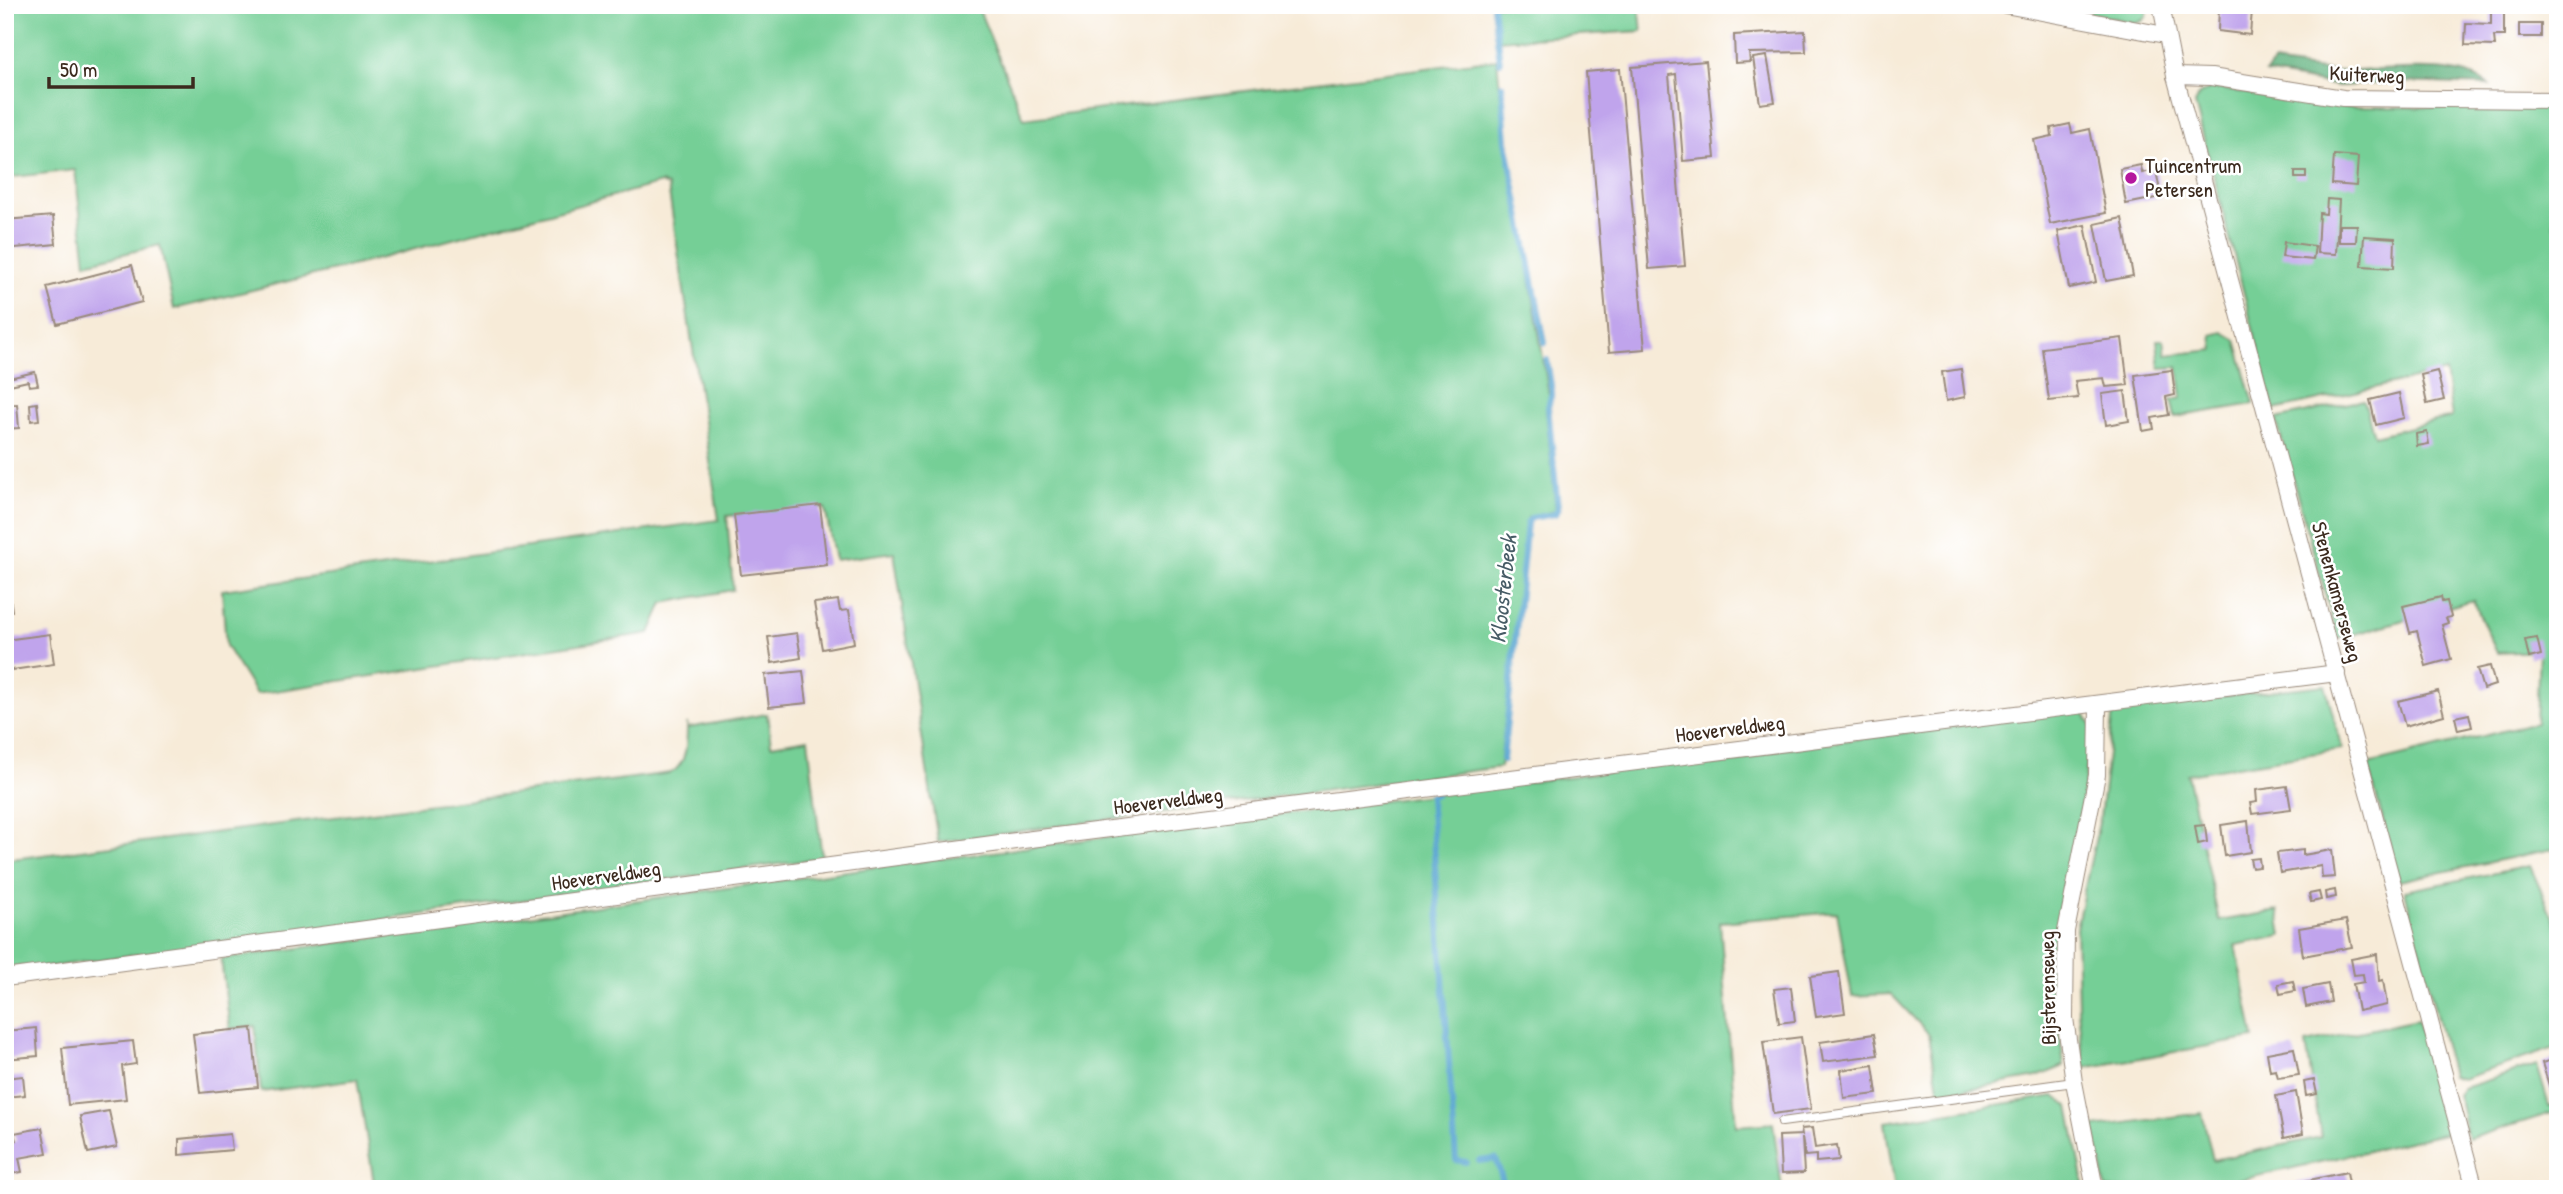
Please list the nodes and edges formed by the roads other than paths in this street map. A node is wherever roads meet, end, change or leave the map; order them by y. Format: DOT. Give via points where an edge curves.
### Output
graph roads {
  1 [pos="2004,5"];
  2 [pos="2161,5"];
  3 [pos="2165,35"];
  4 [pos="2175,76"];
  5 [pos="2558,100"];
  6 [pos="2337,673"];
  7 [pos="2098,704"];
  8 [pos="5,978"];
  9 [pos="2074,1082"];
  10 [pos="1782,1122"];
  11 [pos="2095,1189"];
  12 [pos="2475,1189"];
  1 -- 3 [label="street"];
  2 -- 3 [label="street, Stenenkamerseweg"];
  3 -- 4 [label="street, Stenenkamerseweg"];
  4 -- 5 [label="street, Kuiterweg" via="2211,77 2343,98"];
  4 -- 6 [label="street, Stenenkamerseweg"];
  6 -- 7 [label="street, Hoeverveldweg"];
  6 -- 12 [label="street, Stenenkamerseweg"];
  7 -- 8 [label="street, Hoeverveldweg" via="1000,843"];
  7 -- 9 [label="street, Bijsterenseweg" via="2097,775 2066,931 2065,1018"];
  9 -- 10 [label="lane"];
  9 -- 11 [label="street, Bijsterenseweg"];
}
